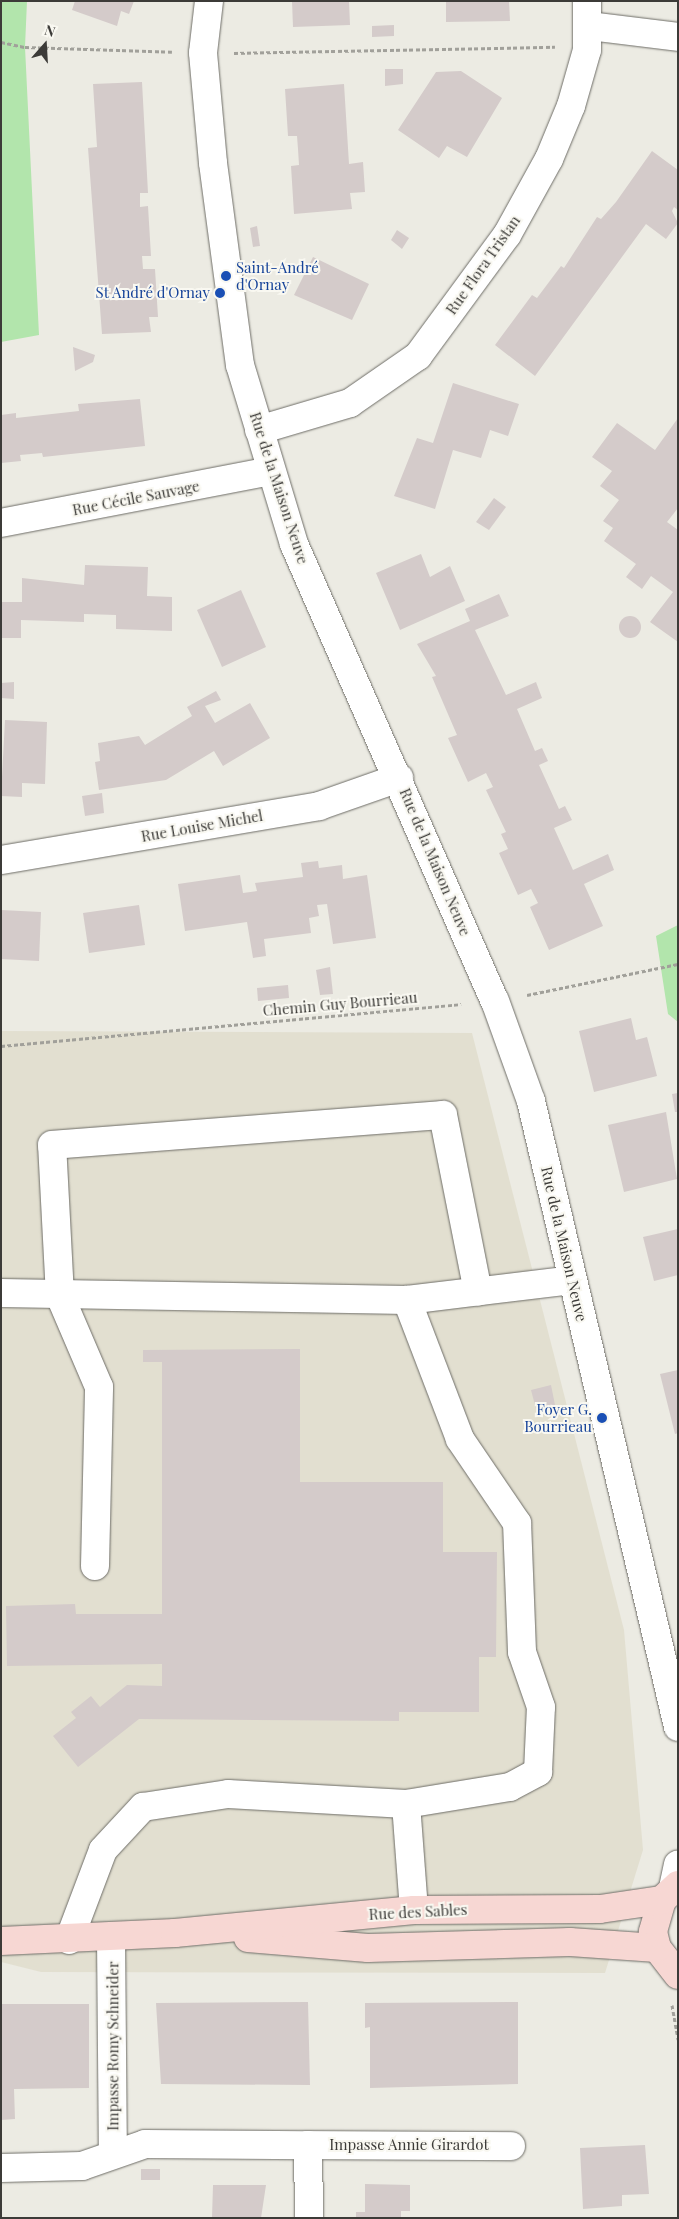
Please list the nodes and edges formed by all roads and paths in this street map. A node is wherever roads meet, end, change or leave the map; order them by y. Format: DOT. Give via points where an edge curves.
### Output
graph roads {
  1 [pos="209,1"];
  2 [pos="588,26"];
  3 [pos="678,37"];
  4 [pos="1,42"];
  5 [pos="204,53"];
  6 [pos="259,430"];
  7 [pos="270,471"];
  8 [pos="1,523"];
  9 [pos="399,778"];
  10 [pos="1,860"];
  11 [pos="678,964"];
  12 [pos="495,1001"];
  13 [pos="1,1046"];
  14 [pos="572,1280"];
  15 [pos="1,1292"];
  16 [pos="478,1292"];
  17 [pos="60,1296"];
  18 [pos="407,1300"];
  19 [pos="95,1566"];
  20 [pos="678,1727"];
  21 [pos="406,1804"];
  22 [pos="673,1884"];
  23 [pos="414,1910"];
  24 [pos="174,1932"];
  25 [pos="111,1937"];
  26 [pos="69,1940"];
  27 [pos="1,1941"];
  28 [pos="656,1948"];
  29 [pos="678,1975"];
  30 [pos="308,2145"];
  31 [pos="511,2146"];
  32 [pos="113,2154"];
  33 [pos="1,2168"];
  34 [pos="309,2218"];
  1 -- 5 [label="street, Rue de la Maison Neuve"];
  2 -- 3 [label="street"];
  2 -- 5 [label="path"];
  2 -- 6 [label="street, Rue Flora Tristan" via="571,106 549,160 507,235 418,356 350,403"];
  4 -- 5 [label="path" via="25,47"];
  5 -- 6 [label="street, Rue de la Maison Neuve" via="226,276 240,364"];
  6 -- 7 [label="street, Rue de la Maison Neuve"];
  7 -- 8 [label="street, Rue Cécile Sauvage"];
  7 -- 9 [label="street, Rue de la Maison Neuve" via="294,544"];
  9 -- 10 [label="street, Rue Louise Michel" via="319,806"];
  9 -- 12 [label="street, Rue de la Maison Neuve"];
  11 -- 12 [label="path, Chemin Guy Bourrieau"];
  12 -- 13 [label="path, Chemin Guy Bourrieau"];
  12 -- 14 [label="street, Rue de la Maison Neuve" via="531,1101"];
  14 -- 16 [label="street"];
  14 -- 20 [label="street, Rue de la Maison Neuve"];
  15 -- 17 [label="street"];
  16 -- 17 [label="street" via="443,1115 52,1145"];
  16 -- 18 [label="street"];
  17 -- 18 [label="street"];
  17 -- 19 [label="street" via="99,1387"];
  18 -- 21 [label="street" via="460,1439 517,1523 522,1652 542,1707 538,1772 510,1787"];
  21 -- 23 [label="street"];
  21 -- 26 [label="street" via="228,1794 143,1807 103,1850"];
  22 -- 23 [label="main road, Rue des Sables" via="600,1909"];
  22 -- 28 [label="main road" via="655,1915"];
  23 -- 24 [label="main road, Rue des Sables"];
  24 -- 25 [label="main road, Rue des Sables"];
  24 -- 28 [label="main road, Rue des Sables" via="368,1948 570,1942"];
  25 -- 26 [label="main road, Rue des Sables"];
  25 -- 32 [label="street, Impasse Romy Schneider"];
  26 -- 27 [label="main road, Rue des Sables"];
  28 -- 29 [label="main road"];
  30 -- 31 [label="street, Impasse Annie Girardot"];
  30 -- 32 [label="street, Impasse Romy Schneider" via="145,2144"];
  30 -- 34 [label="street"];
  32 -- 33 [label="street, Impasse Romy Schneider" via="82,2166"];
}
